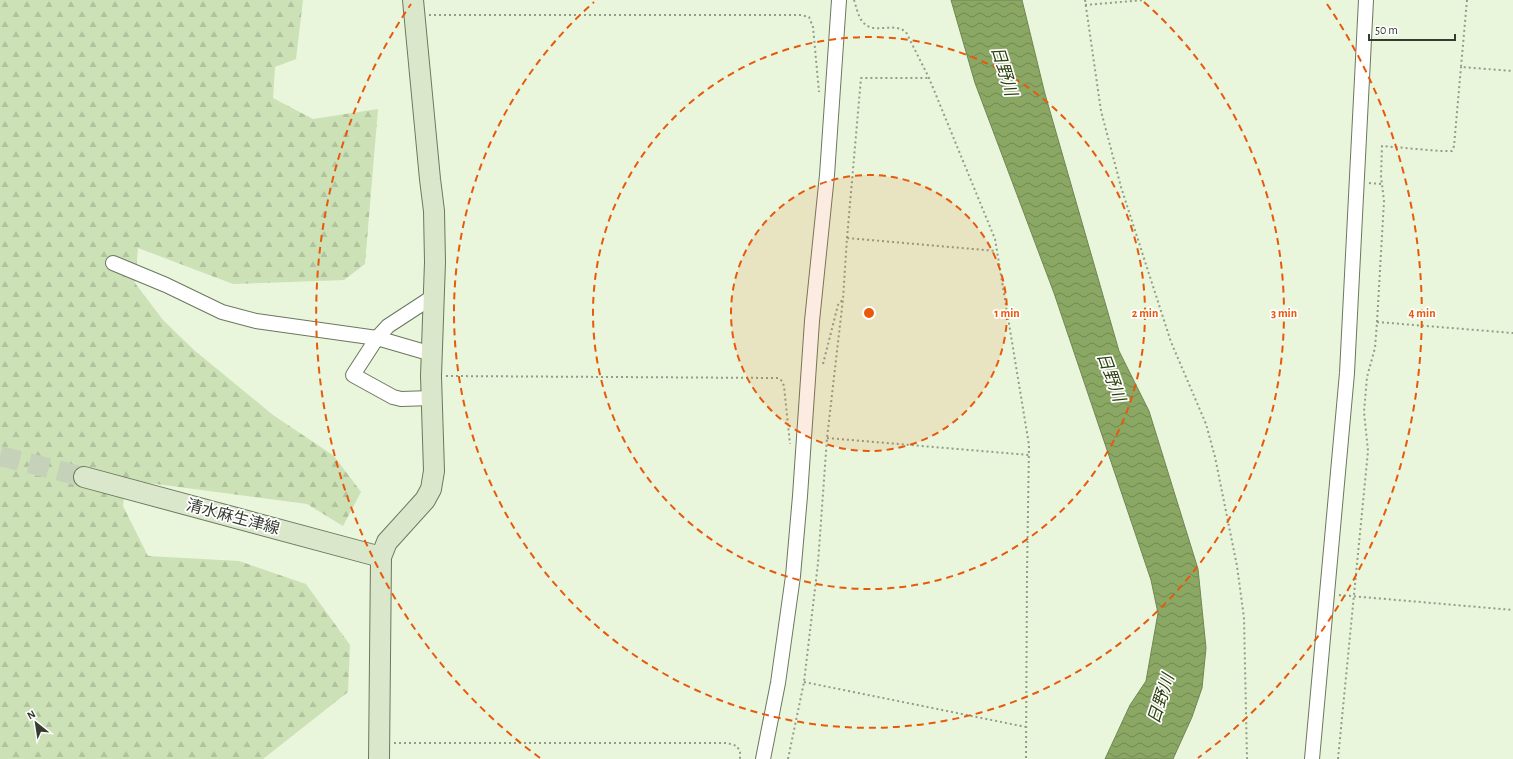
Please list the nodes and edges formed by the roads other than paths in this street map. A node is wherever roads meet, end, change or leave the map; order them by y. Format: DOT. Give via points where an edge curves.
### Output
graph roads {
  1 [pos="839,0"];
  2 [pos="1366,0"];
  3 [pos="1374,0"];
  4 [pos="414,7"];
  5 [pos="1364,36"];
  6 [pos="113,263"];
  7 [pos="434,296"];
  8 [pos="377,338"];
  9 [pos="432,354"];
  10 [pos="432,398"];
  11 [pos="84,477"];
  12 [pos="381,557"];
  13 [pos="379,751"];
  14 [pos="763,759"];
  15 [pos="1312,759"];
  1 -- 14 [label="street" via="793,576 778,683"];
  2 -- 5 [label="street"];
  3 -- 5 [label="street"];
  4 -- 7 [label="street" via="434,211"];
  5 -- 15 [label="street" via="1347,373"];
  6 -- 8 [label="street" via="222,312 256,321"];
  7 -- 8 [label="street" via="388,326"];
  7 -- 9 [label="street"];
  8 -- 9 [label="street"];
  8 -- 10 [label="street" via="353,374 393,397"];
  9 -- 10 [label="street"];
  10 -- 12 [label="street" via="434,471 431,489 425,500 387,542"];
  11 -- 12 [label="street, 清水麻生津線"];
  12 -- 13 [label="street"];
}
